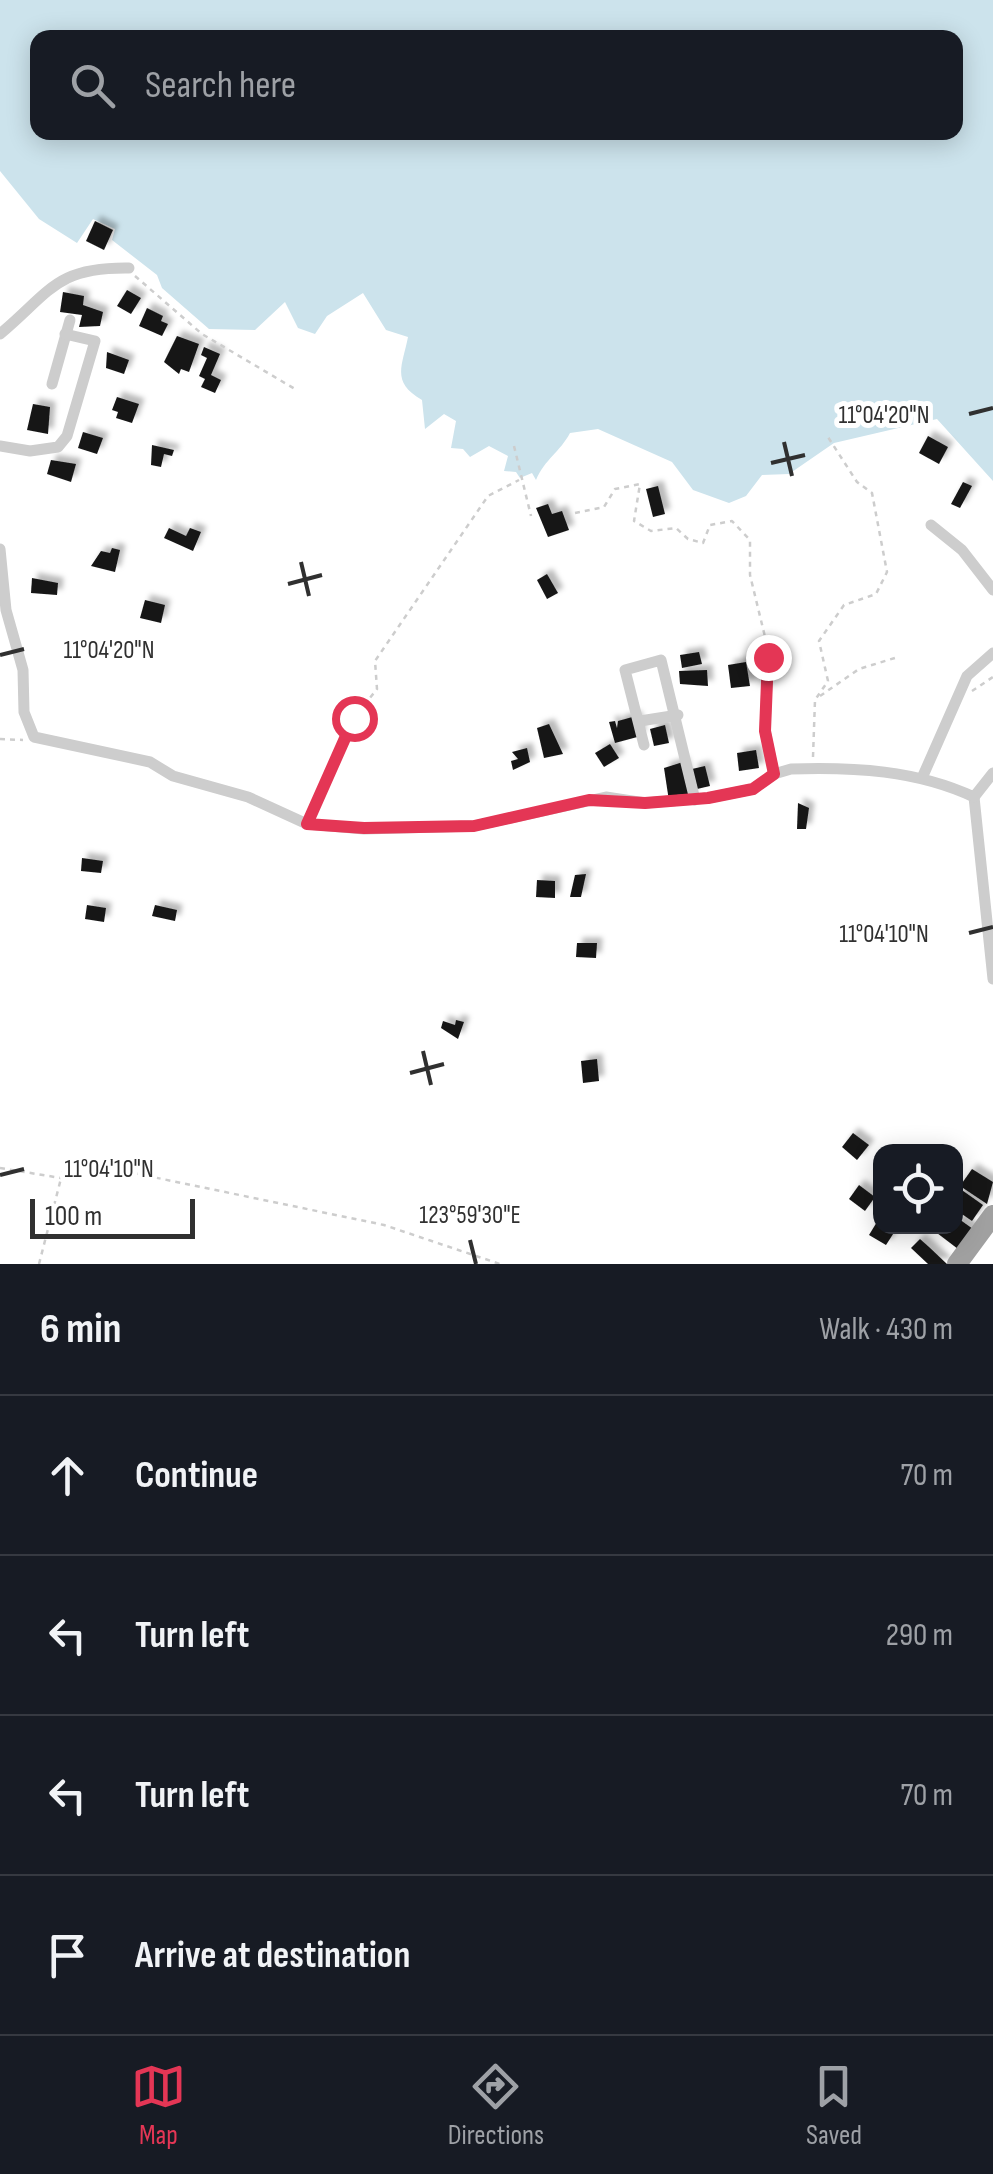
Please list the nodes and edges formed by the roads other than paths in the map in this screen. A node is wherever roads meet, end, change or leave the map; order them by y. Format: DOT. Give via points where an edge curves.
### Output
graph roads {
  1 [pos="129,268"];
  2 [pos="70,320"];
  3 [pos="0,334"];
  4 [pos="64,334"];
  5 [pos="52,384"];
  6 [pos="0,446"];
  7 [pos="932,525"];
  8 [pos="0,549"];
  9 [pos="993,590"];
  10 [pos="993,653"];
  11 [pos="768,657"];
  12 [pos="678,714"];
  13 [pos="640,721"];
  14 [pos="644,745"];
  15 [pos="774,774"];
  16 [pos="993,774"];
  17 [pos="922,778"];
  18 [pos="974,797"];
  19 [pos="695,800"];
  20 [pos="993,980"];
  21 [pos="993,1215"];
  22 [pos="957,1264"];
  1 -- 3 [label="street" via="79,270 47,288"];
  2 -- 4 [label="street"];
  4 -- 5 [label="street"];
  4 -- 6 [label="street" via="95,342 67,436 58,447"];
  7 -- 9 [label="street"];
  8 -- 19 [label="street" via="24,712 34,737 150,762 307,824 474,826 589,800"];
  10 -- 17 [label="street" via="967,676"];
  11 -- 15 [label="street" via="765,731"];
  12 -- 13 [label="street"];
  12 -- 13 [label="street" via="661,660 625,670"];
  12 -- 19 [label="street"];
  13 -- 14 [label="street"];
  15 -- 17 [label="street" via="813,768"];
  15 -- 19 [label="street" via="753,789"];
  16 -- 18 [label="street"];
  17 -- 18 [label="street"];
  18 -- 20 [label="street"];
  21 -- 22 [label="highway"];
}
